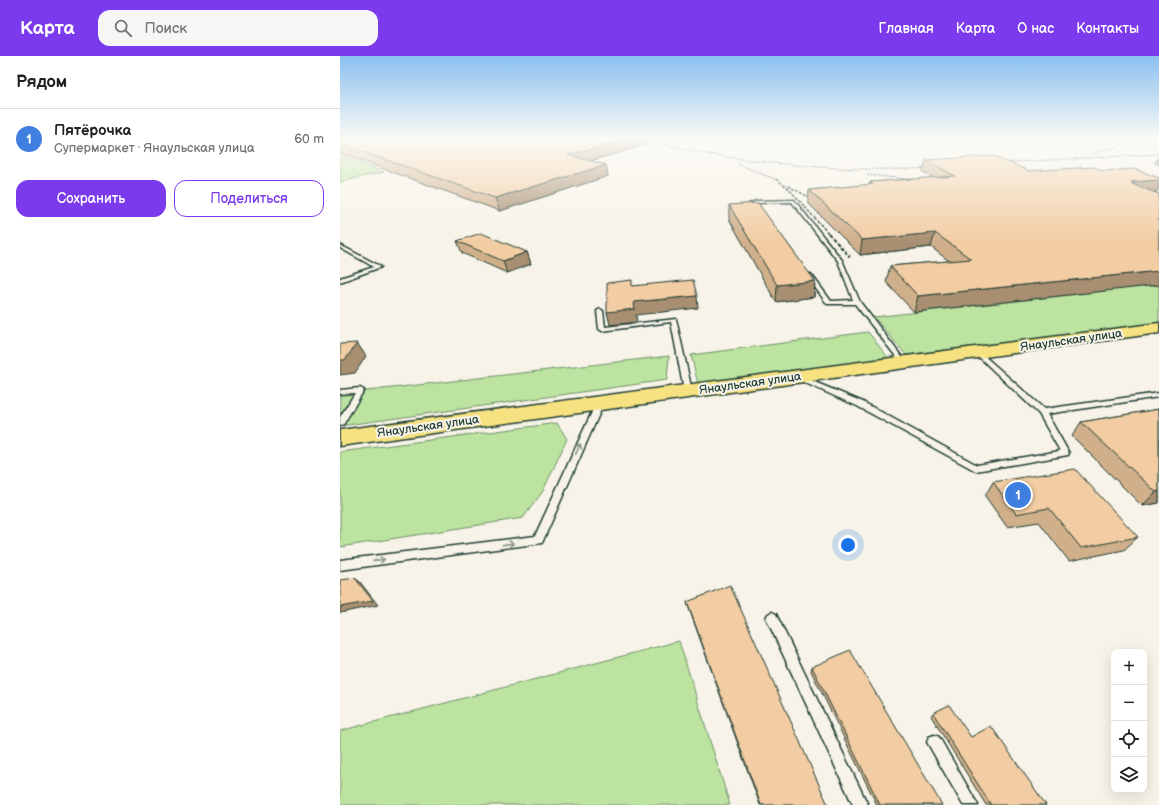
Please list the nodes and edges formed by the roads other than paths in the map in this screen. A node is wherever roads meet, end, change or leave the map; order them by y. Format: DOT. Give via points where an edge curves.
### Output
graph roads {
  1 [pos="736,211"];
  2 [pos="340,246"];
  3 [pos="806,271"];
  4 [pos="340,280"];
  5 [pos="858,302"];
  6 [pos="600,310"];
  7 [pos="1159,328"];
  8 [pos="978,353"];
  9 [pos="903,362"];
  10 [pos="796,377"];
  11 [pos="688,391"];
  12 [pos="340,392"];
  13 [pos="1159,396"];
  14 [pos="600,403"];
  15 [pos="1042,412"];
  16 [pos="340,422"];
  17 [pos="340,438"];
  18 [pos="340,565"];
  19 [pos="772,618"];
  20 [pos="934,742"];
  21 [pos="861,805"];
  22 [pos="971,805"];
  1 -- 5 [label="lane" via="756,202 793,201 840,260"];
  2 -- 4 [label="lane" via="378,267"];
  3 -- 5 [label="lane" via="829,303"];
  5 -- 9 [label="lane"];
  6 -- 11 [label="lane" via="602,329 674,320"];
  7 -- 8 [label="main road, Янаульская улица"];
  8 -- 9 [label="main road, Янаульская улица"];
  8 -- 15 [label="lane"];
  9 -- 10 [label="main road, Янаульская улица"];
  10 -- 11 [label="main road, Янаульская улица"];
  10 -- 15 [label="lane" via="860,404 976,468 1065,453"];
  11 -- 14 [label="main road, Янаульская улица"];
  12 -- 16 [label="lane" via="360,390"];
  13 -- 15 [label="lane"];
  14 -- 17 [label="main road, Янаульская улица"];
  18 -- 14 [label="lane, one-way" via="538,540"];
  19 -- 21 [label="lane"];
  20 -- 22 [label="lane"];
}
